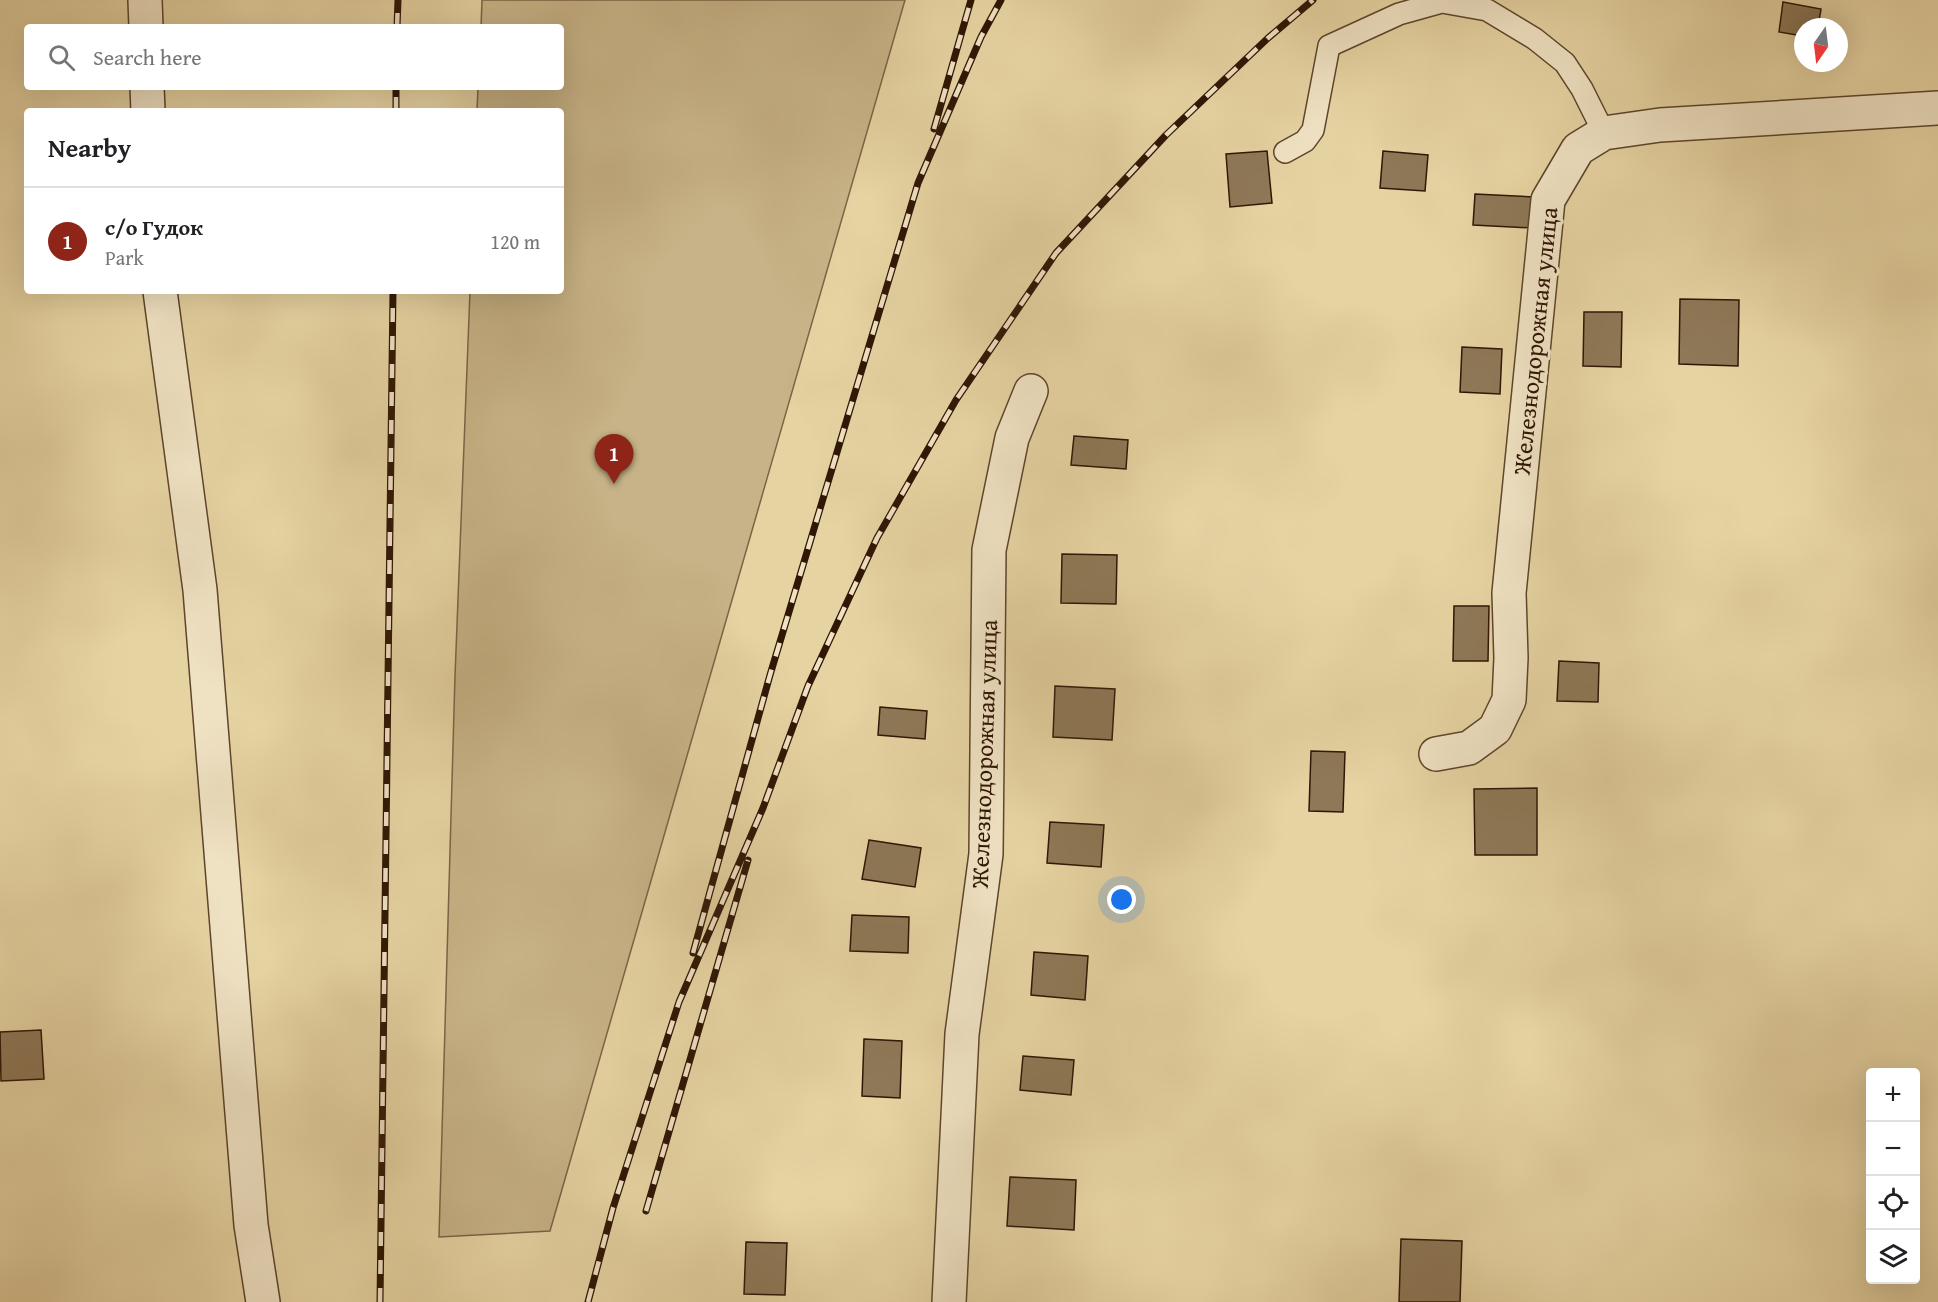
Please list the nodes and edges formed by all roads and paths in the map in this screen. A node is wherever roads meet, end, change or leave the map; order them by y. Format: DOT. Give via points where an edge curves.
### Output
graph roads {
  1 [pos="145,0"];
  2 [pos="146,24"];
  3 [pos="147,90"];
  4 [pos="148,108"];
  5 [pos="1938,108"];
  6 [pos="1604,134"];
  7 [pos="1285,152"];
  8 [pos="160,294"];
  9 [pos="1031,391"];
  10 [pos="1436,754"];
  11 [pos="263,1302"];
  12 [pos="948,1302"];
  1 -- 2 [label="street"];
  3 -- 4 [label="street"];
  5 -- 6 [label="street, Железнодорожная улица" via="1660,125"];
  6 -- 7 [label="lane" via="1565,63 1487,10 1442,2 1400,14 1329,46 1313,130 1305,141"];
  6 -- 10 [label="street, Железнодорожная улица" via="1578,149 1548,200 1509,593 1509,700 1495,729 1469,748"];
  8 -- 11 [label="street" via="200,590 250,1214"];
  9 -- 12 [label="street, Железнодорожная улица" via="1012,438 989,550 986,854 962,1034"];
}
